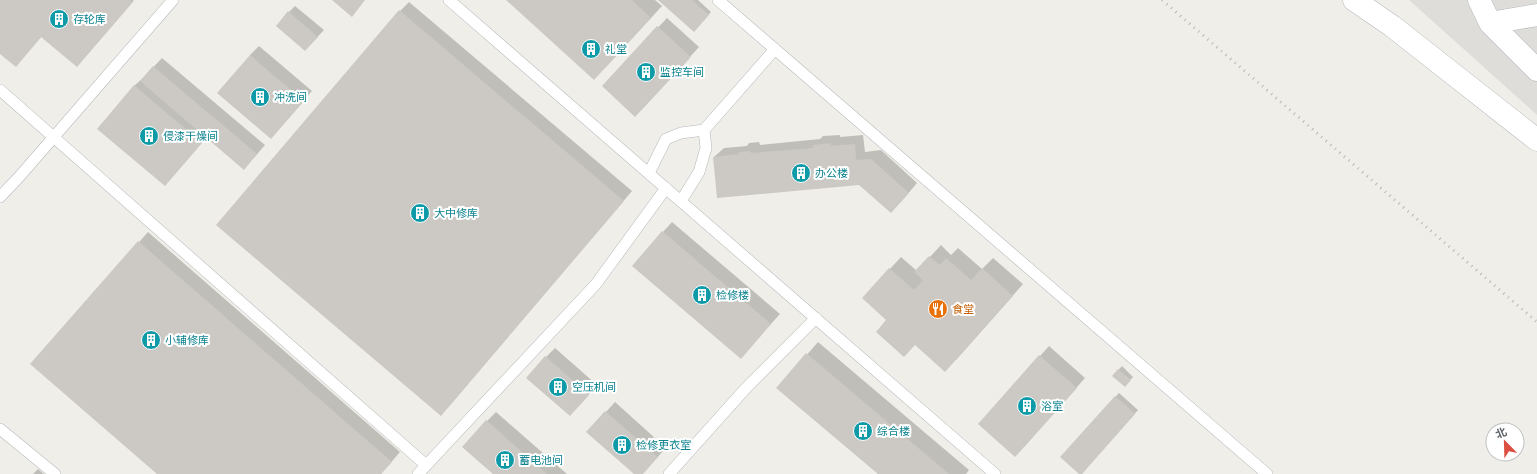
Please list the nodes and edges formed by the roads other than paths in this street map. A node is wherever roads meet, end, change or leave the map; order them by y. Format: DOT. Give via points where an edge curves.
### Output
graph roads {
  1 [pos="173,0"];
  2 [pos="450,0"];
  3 [pos="718,0"];
  4 [pos="1354,0"];
  5 [pos="1479,0"];
  6 [pos="1537,15"];
  7 [pos="1490,23"];
  8 [pos="775,49"];
  9 [pos="1537,70"];
  10 [pos="0,90"];
  11 [pos="704,130"];
  12 [pos="54,137"];
  13 [pos="1537,140"];
  14 [pos="649,173"];
  15 [pos="666,188"];
  16 [pos="0,197"];
  17 [pos="681,201"];
  18 [pos="816,318"];
  19 [pos="0,429"];
  20 [pos="426,465"];
  21 [pos="675,472"];
  22 [pos="55,474"];
  23 [pos="418,474"];
  24 [pos="995,474"];
  25 [pos="1267,474"];
  1 -- 12 [label="lane"];
  2 -- 14 [label="lane"];
  3 -- 8 [label="lane"];
  4 -- 13 [label="street" via="1392,26"];
  5 -- 7 [label="street"];
  6 -- 7 [label="street"];
  7 -- 9 [label="street"];
  8 -- 11 [label="lane"];
  8 -- 25 [label="lane"];
  10 -- 12 [label="lane"];
  11 -- 14 [label="lane" via="681,133 666,139"];
  11 -- 17 [label="lane" via="706,148 699,172"];
  12 -- 16 [label="lane"];
  12 -- 20 [label="lane"];
  14 -- 15 [label="lane"];
  15 -- 17 [label="lane"];
  15 -- 20 [label="lane" via="596,284"];
  17 -- 18 [label="lane"];
  18 -- 21 [label="lane" via="746,388"];
  18 -- 24 [label="lane"];
  19 -- 22 [label="lane"];
  20 -- 23 [label="lane"];
}
